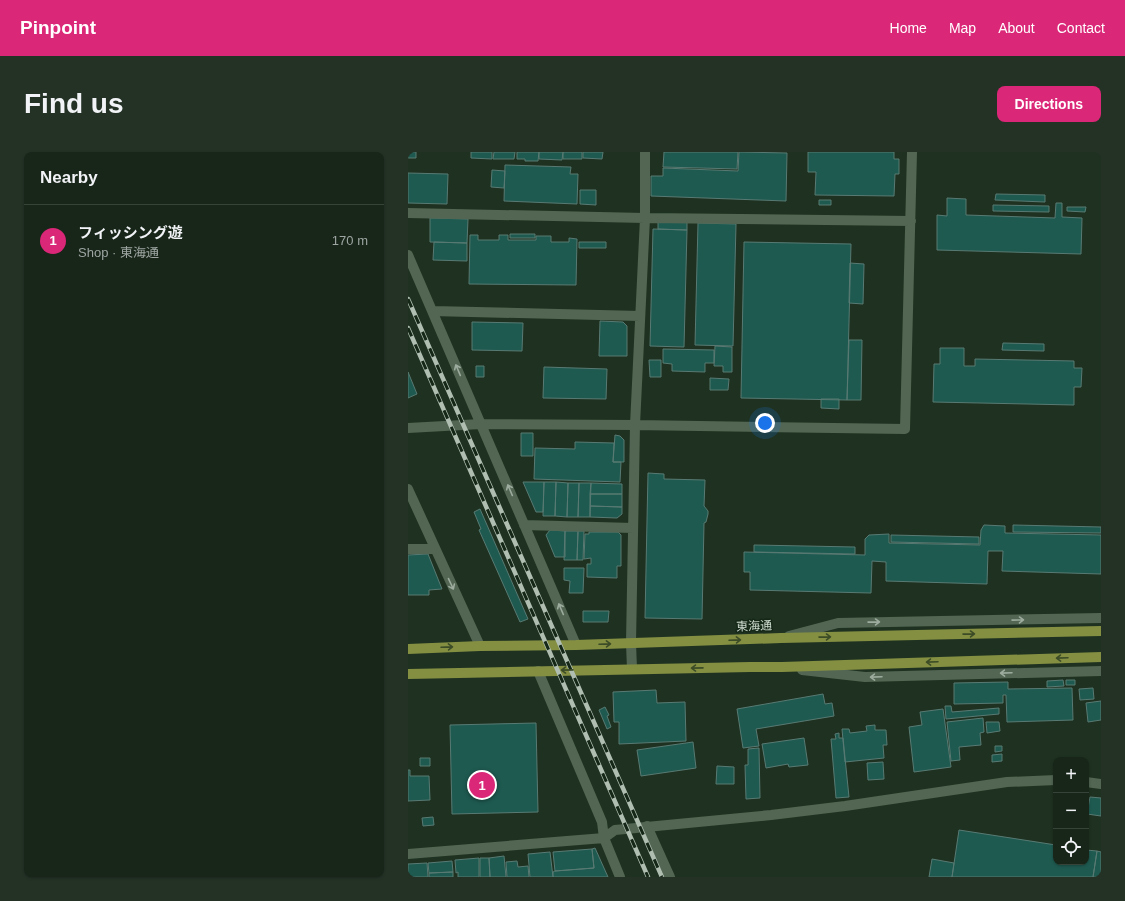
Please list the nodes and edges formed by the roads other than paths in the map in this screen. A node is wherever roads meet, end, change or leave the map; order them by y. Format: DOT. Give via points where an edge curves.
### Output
graph roads {
  1 [pos="645,152"];
  2 [pos="912,152"];
  3 [pos="408,213"];
  4 [pos="645,218"];
  5 [pos="910,221"];
  6 [pos="408,255"];
  7 [pos="432,311"];
  8 [pos="640,316"];
  9 [pos="481,424"];
  10 [pos="634,425"];
  11 [pos="408,428"];
  12 [pos="408,489"];
  13 [pos="524,524"];
  14 [pos="633,528"];
  15 [pos="408,549"];
  16 [pos="434,549"];
  17 [pos="1101,618"];
  18 [pos="1101,631"];
  19 [pos="781,638"];
  20 [pos="630,643"];
  21 [pos="576,645"];
  22 [pos="480,646"];
  23 [pos="408,649"];
  24 [pos="1101,657"];
  25 [pos="782,667"];
  26 [pos="632,669"];
  27 [pos="538,671"];
  28 [pos="1101,671"];
  29 [pos="408,674"];
  30 [pos="1053,780"];
  31 [pos="1089,782"];
  32 [pos="1101,784"];
  33 [pos="647,826"];
  34 [pos="604,838"];
  35 [pos="408,854"];
  36 [pos="620,877"];
  37 [pos="670,877"];
  1 -- 4 [label="street"];
  2 -- 5 [label="street"];
  3 -- 4 [label="street"];
  4 -- 5 [label="street"];
  4 -- 8 [label="street"];
  5 -- 10 [label="street" via="905,429"];
  6 -- 7 [label="street"];
  7 -- 8 [label="street"];
  9 -- 7 [label="street, one-way"];
  8 -- 10 [label="street"];
  9 -- 10 [label="street"];
  9 -- 11 [label="street"];
  13 -- 9 [label="street, one-way"];
  10 -- 14 [label="street"];
  12 -- 16 [label="street"];
  13 -- 14 [label="street"];
  21 -- 13 [label="street, one-way"];
  14 -- 20 [label="street"];
  15 -- 16 [label="street"];
  16 -- 22 [label="street, one-way"];
  19 -- 17 [label="street, one-way" via="838,623"];
  19 -- 18 [label="main road, 東海通, one-way"];
  20 -- 19 [label="main road, 東海通, one-way"];
  21 -- 20 [label="main road, 東海通, one-way"];
  20 -- 26 [label="street"];
  21 -- 22 [label="main road, 東海通"];
  23 -- 22 [label="main road, 東海通, one-way"];
  24 -- 25 [label="main road, one-way"];
  25 -- 26 [label="main road, one-way"];
  28 -- 25 [label="street, one-way" via="865,677"];
  26 -- 27 [label="main road, one-way"];
  27 -- 29 [label="main road"];
  27 -- 34 [label="street" via="602,822"];
  30 -- 33 [label="street" via="1007,782 845,806"];
  31 -- 32 [label="street"];
  33 -- 34 [label="street" via="615,830"];
  33 -- 37 [label="street"];
  34 -- 35 [label="street"];
  34 -- 36 [label="street"];
}
